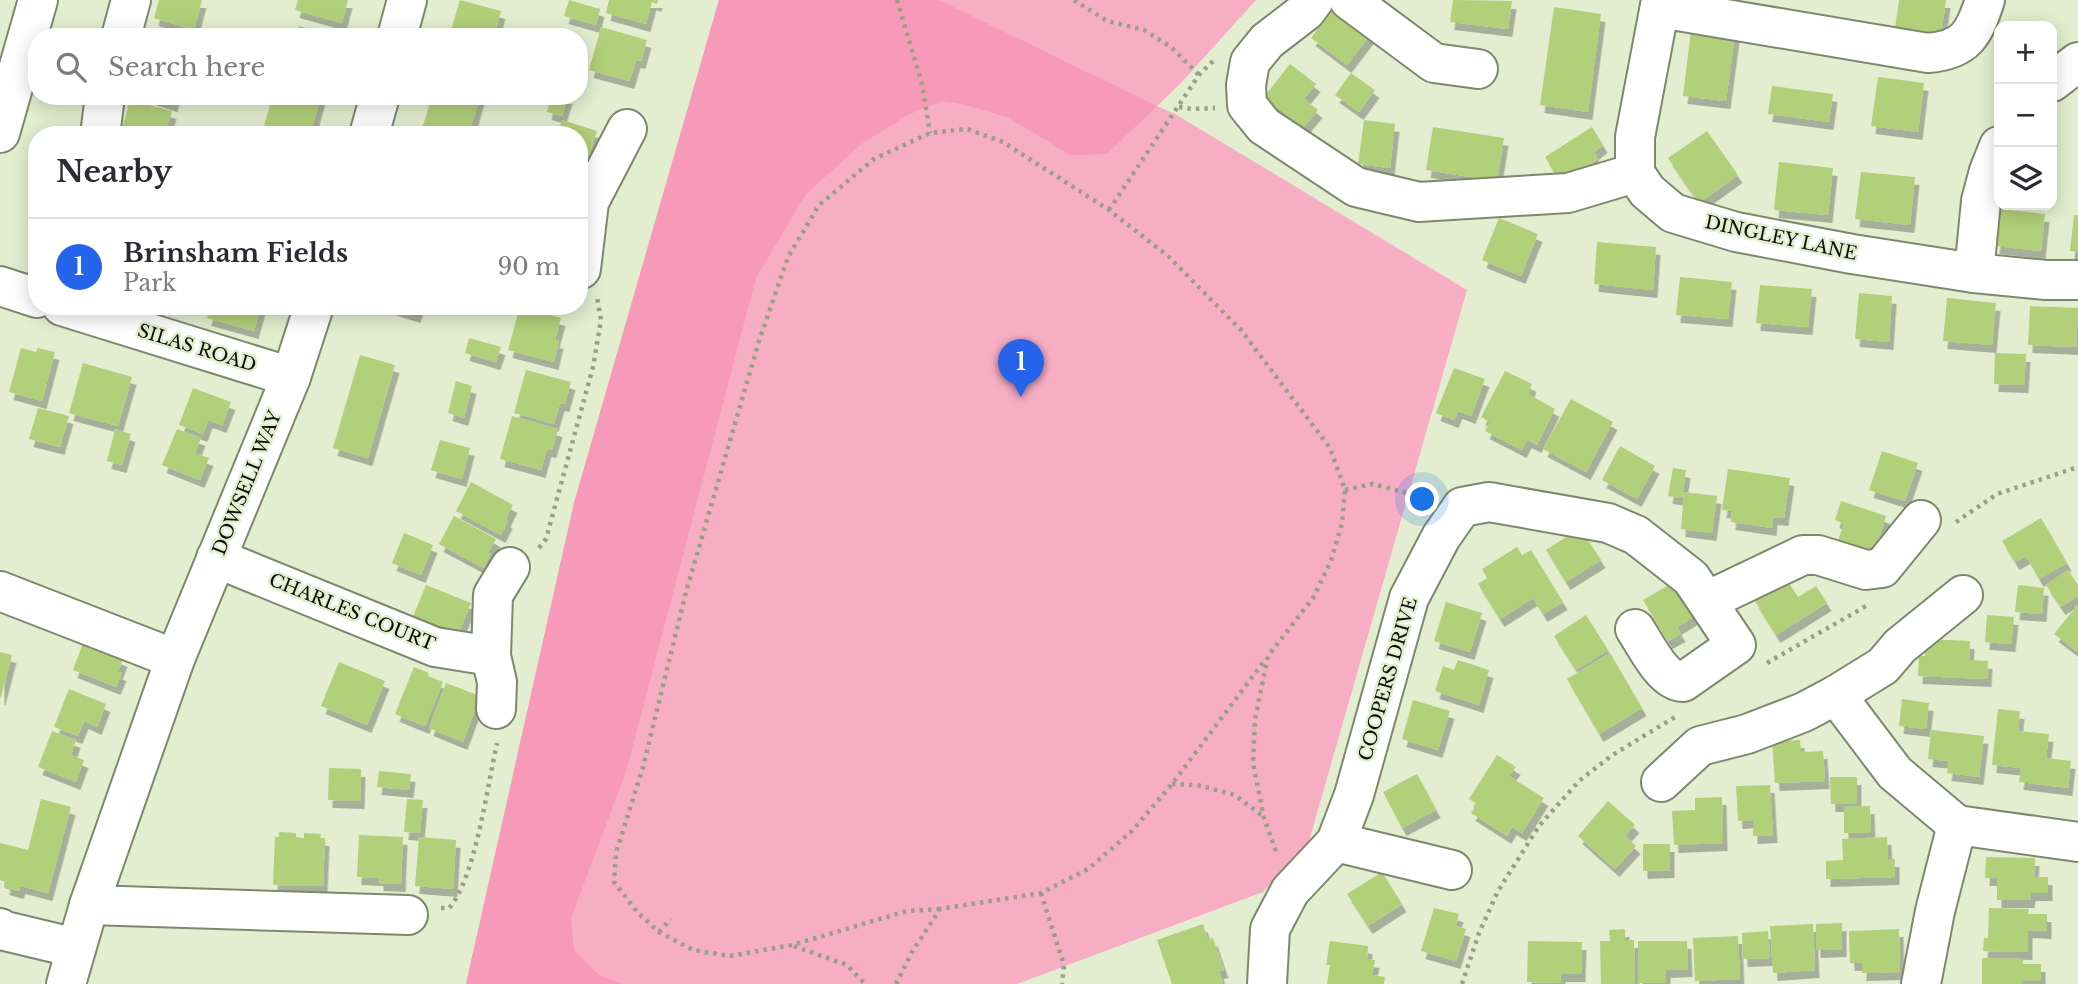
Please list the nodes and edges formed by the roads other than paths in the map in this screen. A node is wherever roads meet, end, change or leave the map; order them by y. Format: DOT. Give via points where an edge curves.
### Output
graph roads {
  1 [pos="131,0"];
  2 [pos="407,0"];
  3 [pos="1314,0"];
  4 [pos="1349,0"];
  5 [pos="1984,0"];
  6 [pos="1661,4"];
  7 [pos="22,20"];
  8 [pos="123,28"];
  9 [pos="399,28"];
  10 [pos="2078,62"];
  11 [pos="1478,69"];
  12 [pos="2057,78"];
  13 [pos="104,105"];
  14 [pos="377,105"];
  15 [pos="101,126"];
  16 [pos="372,126"];
  17 [pos="627,129"];
  18 [pos="0,133"];
  19 [pos="1999,147"];
  20 [pos="1635,173"];
  21 [pos="588,194"];
  22 [pos="1974,273"];
  23 [pos="2078,280"];
  24 [pos="0,286"];
  25 [pos="28,295"];
  26 [pos="91,315"];
  27 [pos="311,315"];
  28 [pos="291,377"];
  29 [pos="1921,520"];
  30 [pos="216,558"];
  31 [pos="510,567"];
  32 [pos="0,591"];
  33 [pos="1963,595"];
  34 [pos="1707,601"];
  35 [pos="1636,629"];
  36 [pos="491,656"];
  37 [pos="175,659"];
  38 [pos="1836,695"];
  39 [pos="496,709"];
  40 [pos="1661,782"];
  41 [pos="1958,825"];
  42 [pos="1336,842"];
  43 [pos="2078,842"];
  44 [pos="1452,870"];
  45 [pos="89,905"];
  46 [pos="408,915"];
  47 [pos="0,928"];
  48 [pos="71,966"];
  49 [pos="1267,984"];
  50 [pos="1921,984"];
  1 -- 8 [label="street"];
  2 -- 9 [label="street"];
  3 -- 20 [label="street" via="1250,62 1247,105 1264,126 1356,187 1419,202 1568,193"];
  4 -- 11 [label="street" via="1434,63"];
  5 -- 6 [label="street" via="1977,24 1964,42 1947,51 1928,52"];
  6 -- 20 [label="street" via="1635,137"];
  7 -- 18 [label="street"];
  10 -- 12 [label="street"];
  13 -- 15 [label="street"];
  14 -- 16 [label="street"];
  17 -- 21 [label="street"];
  19 -- 22 [label="street" via="1981,201"];
  20 -- 22 [label="street, DINGLEY LANE" via="1647,191 1673,213 1736,232"];
  22 -- 23 [label="street, DINGLEY LANE"];
  24 -- 25 [label="street, SILAS ROAD"];
  26 -- 28 [label="street, SILAS ROAD"];
  27 -- 28 [label="street, DOWSELL WAY"];
  28 -- 30 [label="street, DOWSELL WAY"];
  29 -- 34 [label="street" via="1882,568 1866,570 1818,555 1802,555"];
  30 -- 36 [label="street, CHARLES COURT" via="435,647"];
  30 -- 37 [label="street, DOWSELL WAY"];
  31 -- 36 [label="street" via="493,595"];
  32 -- 37 [label="street"];
  33 -- 38 [label="street" via="1899,646 1883,666"];
  34 -- 35 [label="street" via="1736,645 1683,682 1666,676"];
  34 -- 42 [label="street, COOPERS DRIVE" via="1691,578 1636,535 1608,523 1489,502 1462,507 1409,598"];
  36 -- 39 [label="street" via="498,682"];
  37 -- 45 [label="street, DOWSELL WAY"];
  38 -- 40 [label="street" via="1747,734 1700,746"];
  38 -- 41 [label="street" via="1895,773"];
  41 -- 43 [label="street"];
  41 -- 50 [label="street"];
  42 -- 44 [label="street"];
  42 -- 49 [label="street, COOPERS DRIVE" via="1290,891 1270,929"];
  45 -- 46 [label="street"];
  45 -- 48 [label="street, DOWSELL WAY"];
  47 -- 48 [label="street, DOWSELL WAY"];
}
